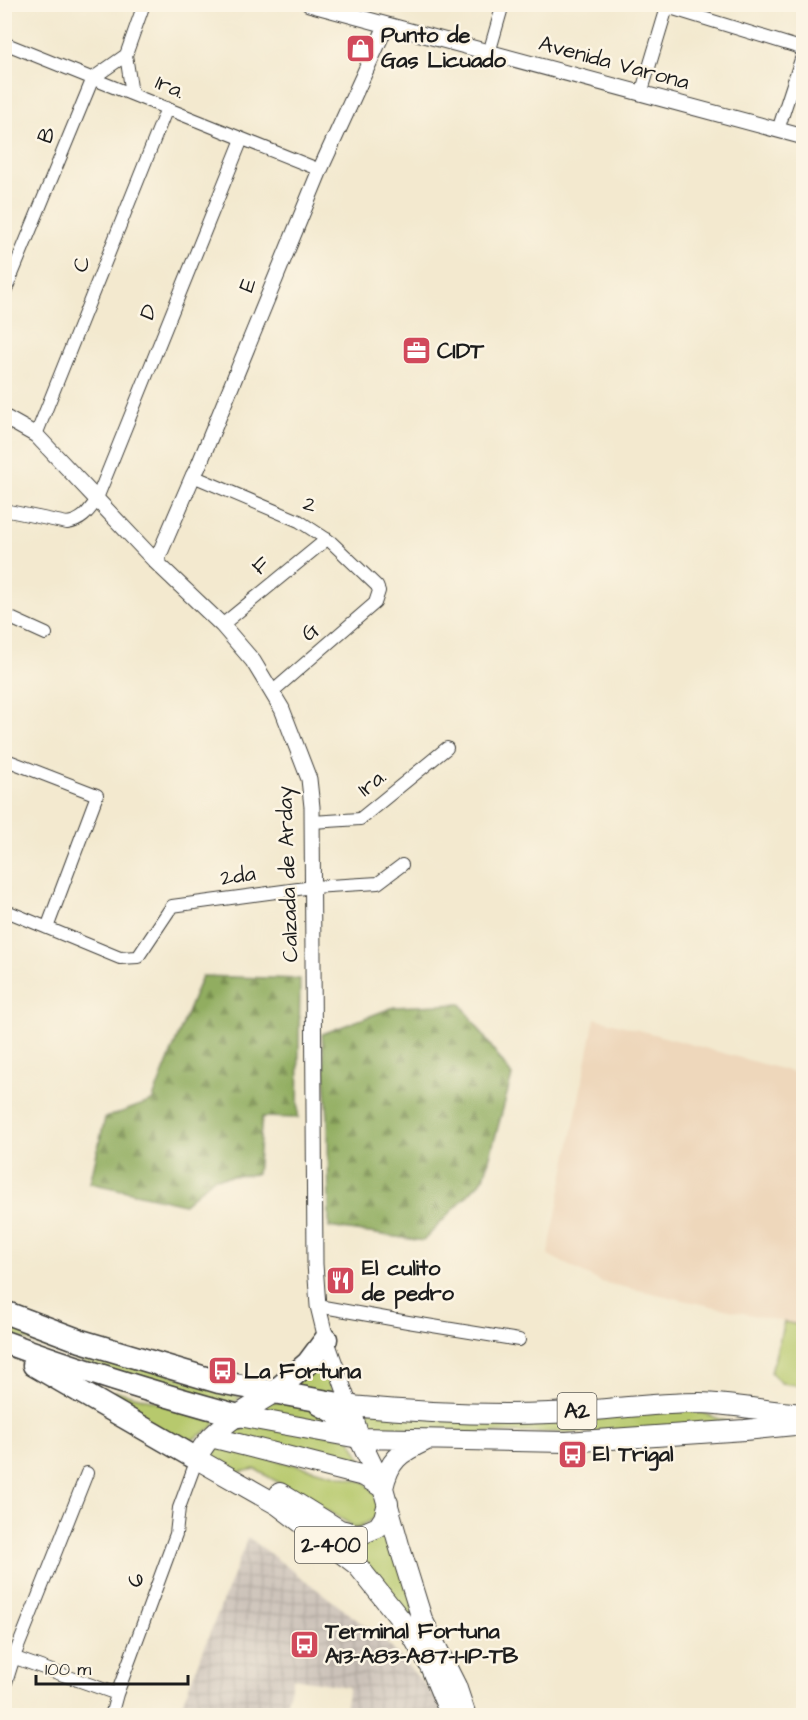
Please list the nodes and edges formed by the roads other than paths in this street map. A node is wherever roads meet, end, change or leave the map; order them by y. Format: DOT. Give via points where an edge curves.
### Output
graph roads {
  1 [pos="6,4"];
  2 [pos="144,4"];
  3 [pos="309,4"];
  4 [pos="503,4"];
  5 [pos="667,6"];
  6 [pos="4,9"];
  7 [pos="350,10"];
  8 [pos="386,26"];
  9 [pos="4,43"];
  10 [pos="804,50"];
  11 [pos="489,53"];
  12 [pos="126,55"];
  13 [pos="93,78"];
  14 [pos="132,94"];
  15 [pos="641,94"];
  16 [pos="167,108"];
  17 [pos="777,130"];
  18 [pos="804,137"];
  19 [pos="242,140"];
  20 [pos="320,170"];
  21 [pos="4,294"];
  22 [pos="4,417"];
  23 [pos="36,435"];
  24 [pos="193,476"];
  25 [pos="96,501"];
  26 [pos="4,510"];
  27 [pos="327,539"];
  28 [pos="156,562"];
  29 [pos="375,603"];
  30 [pos="4,615"];
  31 [pos="222,625"];
  32 [pos="46,634"];
  33 [pos="272,692"];
  34 [pos="447,748"];
  35 [pos="4,759"];
  36 [pos="312,822"];
  37 [pos="402,865"];
  38 [pos="313,887"];
  39 [pos="4,910"];
  40 [pos="47,928"];
  41 [pos="318,1306"];
  42 [pos="4,1312"];
  43 [pos="326,1339"];
  44 [pos="519,1340"];
  45 [pos="4,1342"];
  46 [pos="4,1347"];
  47 [pos="273,1393"];
  48 [pos="308,1399"];
  49 [pos="350,1406"];
  50 [pos="754,1408"];
  51 [pos="804,1414"];
  52 [pos="238,1416"];
  53 [pos="804,1424"];
  54 [pos="744,1430"];
  55 [pos="211,1437"];
  56 [pos="360,1438"];
  57 [pos="429,1439"];
  58 [pos="197,1458"];
  59 [pos="87,1473"];
  60 [pos="235,1480"];
  61 [pos="386,1495"];
  62 [pos="9,1656"];
  63 [pos="4,1689"];
  64 [pos="117,1694"];
  65 [pos="111,1716"];
  66 [pos="452,1716"];
  67 [pos="466,1716"];
  1 -- 6 [label="street"];
  2 -- 12 [label="street"];
  3 -- 7 [label="street, Avenida Varona"];
  4 -- 11 [label="street"];
  5 -- 10 [label="street"];
  5 -- 15 [label="street"];
  7 -- 8 [label="street, Avenida Varona"];
  8 -- 11 [label="street, Avenida Varona"];
  8 -- 20 [label="street, E"];
  9 -- 13 [label="street, 1ra."];
  10 -- 17 [label="street"];
  11 -- 15 [label="street, Avenida Varona"];
  12 -- 13 [label="street"];
  12 -- 14 [label="street"];
  13 -- 14 [label="street, 1ra."];
  13 -- 21 [label="street, B"];
  14 -- 16 [label="street, 1ra."];
  15 -- 17 [label="street, Avenida Varona"];
  16 -- 19 [label="street, 1ra."];
  16 -- 23 [label="street, C"];
  17 -- 18 [label="street, Avenida Varona"];
  19 -- 20 [label="street, 1ra."];
  19 -- 25 [label="street, D"];
  20 -- 24 [label="street, E"];
  22 -- 23 [label="street, Calzada de Arday"];
  23 -- 25 [label="street, Calzada de Arday"];
  24 -- 27 [label="street, 2" via="298,521"];
  24 -- 28 [label="street, E"];
  25 -- 26 [label="street" via="84,517 67,523"];
  25 -- 28 [label="street, Calzada de Arday"];
  27 -- 29 [label="street, 2" via="377,586 379,596"];
  27 -- 31 [label="street, F"];
  28 -- 31 [label="street, Calzada de Arday"];
  29 -- 33 [label="street, G"];
  30 -- 32 [label="street"];
  31 -- 33 [label="street, Calzada de Arday" via="253,661"];
  33 -- 36 [label="street, Calzada de Arday" via="309,779"];
  34 -- 36 [label="street, 1ra." via="360,819"];
  35 -- 40 [label="street" via="97,795"];
  36 -- 38 [label="street, Calzada de Arday"];
  37 -- 38 [label="street, 2da" via="378,883"];
  38 -- 40 [label="street, 2da" via="172,906 138,957 120,958"];
  38 -- 41 [label="street, Calzada de Arday"];
  39 -- 40 [label="street"];
  41 -- 43 [label="street, Calzada de Arday"];
  41 -- 44 [label="street"];
  42 -- 47 [label="highway, A2" via="81,1341 219,1382"];
  43 -- 47 [label="highway" via="308,1363"];
  43 -- 49 [label="street, Calzada de Arday"];
  45 -- 52 [label="highway, A2" via="84,1371"];
  46 -- 58 [label="highway, 2-400"];
  47 -- 48 [label="highway, A2"];
  47 -- 52 [label="highway"];
  48 -- 49 [label="highway, A2"];
  48 -- 56 [label="highway, 2-400" via="331,1408"];
  49 -- 50 [label="highway, A2" via="505,1414 698,1403"];
  49 -- 56 [label="highway"];
  50 -- 51 [label="highway, A2"];
  50 -- 54 [label="highway"];
  52 -- 55 [label="highway"];
  52 -- 56 [label="highway, A2"];
  53 -- 54 [label="highway, A2"];
  54 -- 57 [label="highway, A2" via="566,1442"];
  55 -- 58 [label="highway"];
  55 -- 61 [label="highway" via="364,1476"];
  56 -- 57 [label="highway, A2"];
  56 -- 61 [label="highway, 2-400"];
  57 -- 61 [label="highway" via="393,1460 386,1477"];
  58 -- 60 [label="highway, 2-400"];
  58 -- 64 [label="street, 6" via="179,1508 176,1534"];
  59 -- 62 [label="street"];
  60 -- 61 [label="highway" via="268,1486 340,1530 356,1534 378,1527 384,1518"];
  60 -- 66 [label="highway, 2-400" via="278,1505 357,1565 409,1630"];
  61 -- 67 [label="highway, 2-400" via="422,1619 456,1686"];
  62 -- 63 [label="street"];
  62 -- 64 [label="street"];
  64 -- 65 [label="street, 6"];
}
